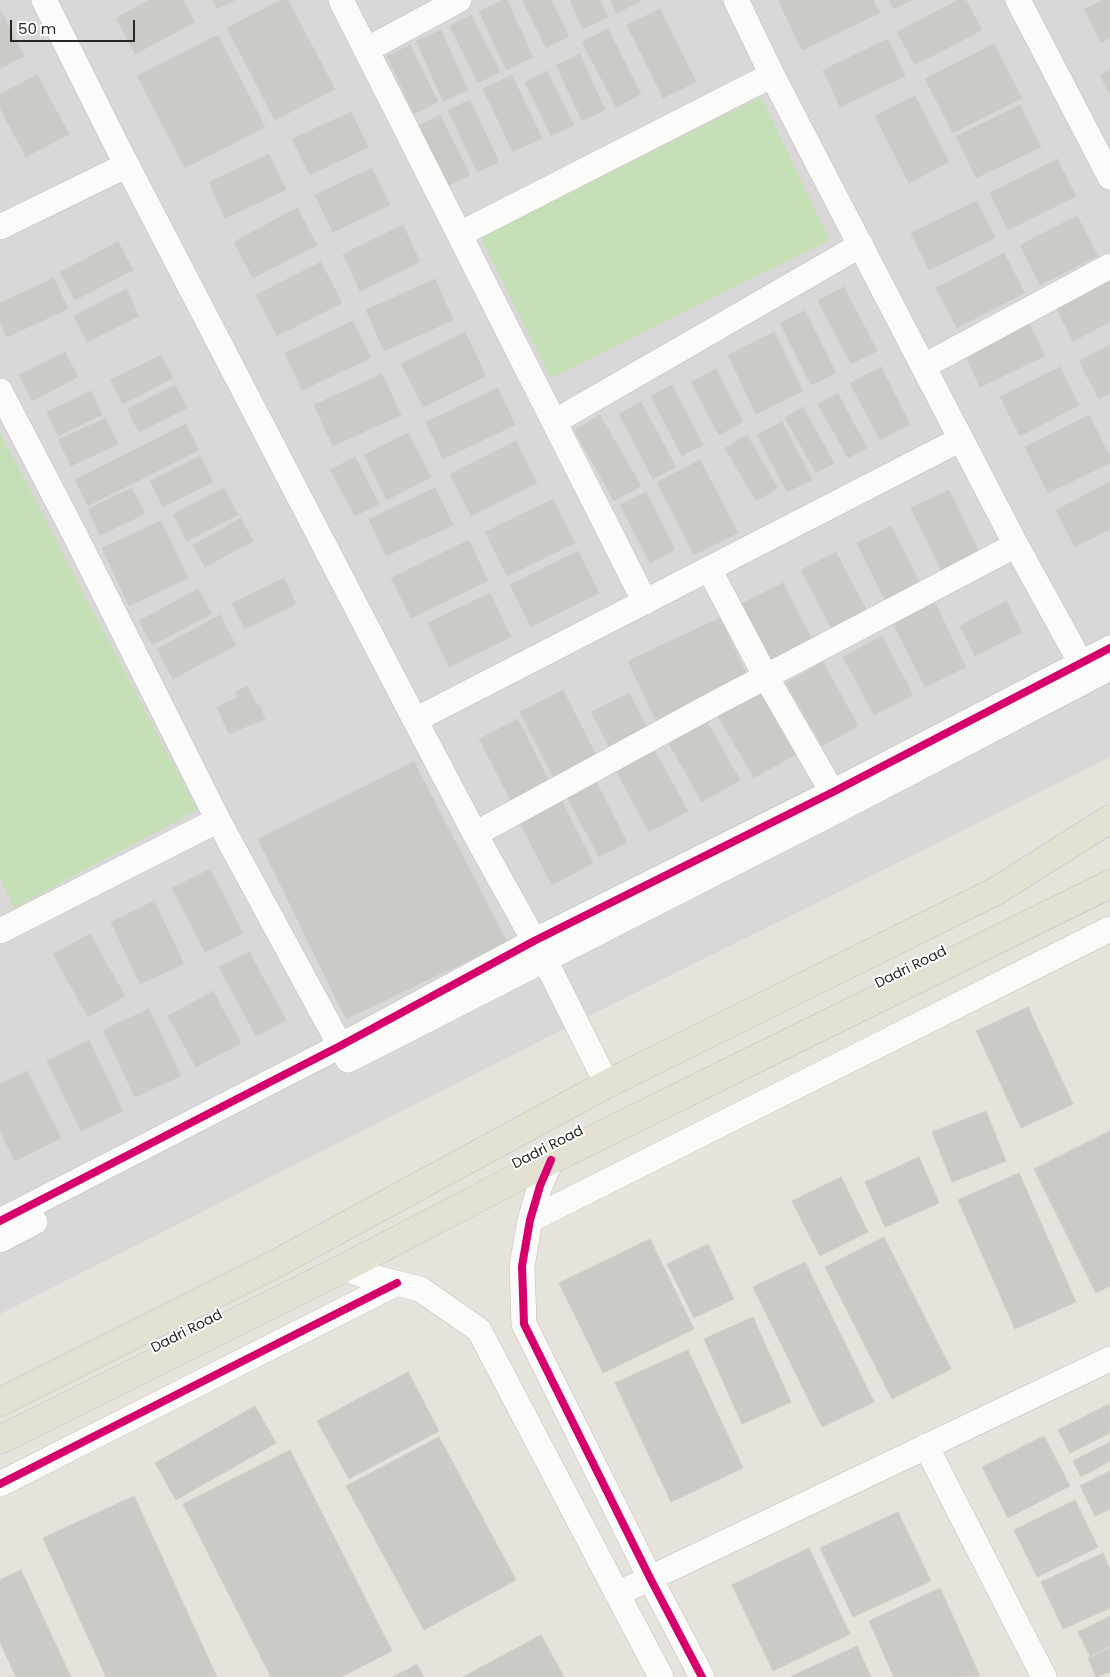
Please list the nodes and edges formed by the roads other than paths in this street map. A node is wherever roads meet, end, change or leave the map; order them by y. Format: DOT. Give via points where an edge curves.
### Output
graph roads {
  1 [pos="44,0"];
  2 [pos="341,0"];
  3 [pos="458,0"];
  4 [pos="736,0"];
  5 [pos="1018,0"];
  6 [pos="366,50"];
  7 [pos="772,75"];
  8 [pos="127,165"];
  9 [pos="1110,177"];
  10 [pos="0,227"];
  11 [pos="460,234"];
  12 [pos="861,245"];
  13 [pos="1110,266"];
  14 [pos="924,366"];
  15 [pos="0,391"];
  16 [pos="554,422"];
  17 [pos="961,439"];
  18 [pos="1016,545"];
  19 [pos="709,569"];
  20 [pos="645,602"];
  21 [pos="1110,648"];
  22 [pos="1093,669"];
  23 [pos="766,677"];
  24 [pos="415,720"];
  25 [pos="838,800"];
  26 [pos="1110,818"];
  27 [pos="218,820"];
  28 [pos="475,834"];
  29 [pos="1110,884"];
  30 [pos="2,926"];
  31 [pos="1110,929"];
  32 [pos="540,950"];
  33 [pos="344,1053"];
  34 [pos="607,1084"];
  35 [pos="550,1160"];
  36 [pos="530,1220"];
  37 [pos="0,1221"];
  38 [pos="0,1240"];
  39 [pos="344,1268"];
  40 [pos="397,1283"];
  41 [pos="1110,1359"];
  42 [pos="0,1402"];
  43 [pos="0,1440"];
  44 [pos="926,1446"];
  45 [pos="0,1484"];
  46 [pos="650,1578"];
  47 [pos="617,1594"];
  48 [pos="661,1677"];
  49 [pos="702,1677"];
  50 [pos="1044,1677"];
  1 -- 8 [label="street"];
  2 -- 6 [label="street"];
  3 -- 6 [label="street"];
  4 -- 7 [label="street"];
  5 -- 9 [label="street"];
  6 -- 11 [label="street"];
  7 -- 11 [label="street"];
  7 -- 12 [label="street"];
  8 -- 10 [label="street"];
  8 -- 24 [label="street"];
  11 -- 16 [label="street"];
  12 -- 14 [label="street"];
  12 -- 16 [label="street"];
  13 -- 14 [label="street"];
  14 -- 17 [label="street"];
  15 -- 27 [label="street"];
  16 -- 20 [label="street"];
  17 -- 18 [label="street"];
  17 -- 19 [label="street"];
  18 -- 22 [label="street"];
  18 -- 23 [label="street"];
  19 -- 20 [label="street"];
  19 -- 23 [label="street"];
  20 -- 24 [label="street"];
  21 -- 22 [label="street"];
  22 -- 25 [label="street"];
  23 -- 25 [label="street"];
  23 -- 28 [label="street"];
  24 -- 28 [label="street"];
  25 -- 32 [label="street"];
  26 -- 34 [label="main road, Dadri Road" via="996,890"];
  27 -- 30 [label="street"];
  27 -- 33 [label="street"];
  28 -- 32 [label="street"];
  29 -- 35 [label="main road, Dadri Road"];
  31 -- 36 [label="street"];
  32 -- 33 [label="street"];
  32 -- 34 [label="street"];
  33 -- 37 [label="street"];
  33 -- 38 [label="street"];
  34 -- 42 [label="main road, Dadri Road" via="279,1262"];
  35 -- 36 [label="street"];
  35 -- 39 [label="main road, Dadri Road"];
  36 -- 46 [label="street" via="522,1266 524,1324"];
  39 -- 40 [label="street"];
  39 -- 43 [label="main road, Dadri Road"];
  40 -- 45 [label="street"];
  40 -- 47 [label="street" via="420,1289 479,1330"];
  41 -- 44 [label="street"];
  44 -- 46 [label="street"];
  44 -- 50 [label="street"];
  46 -- 47 [label="street"];
  46 -- 49 [label="street"];
  47 -- 48 [label="street"];
}
